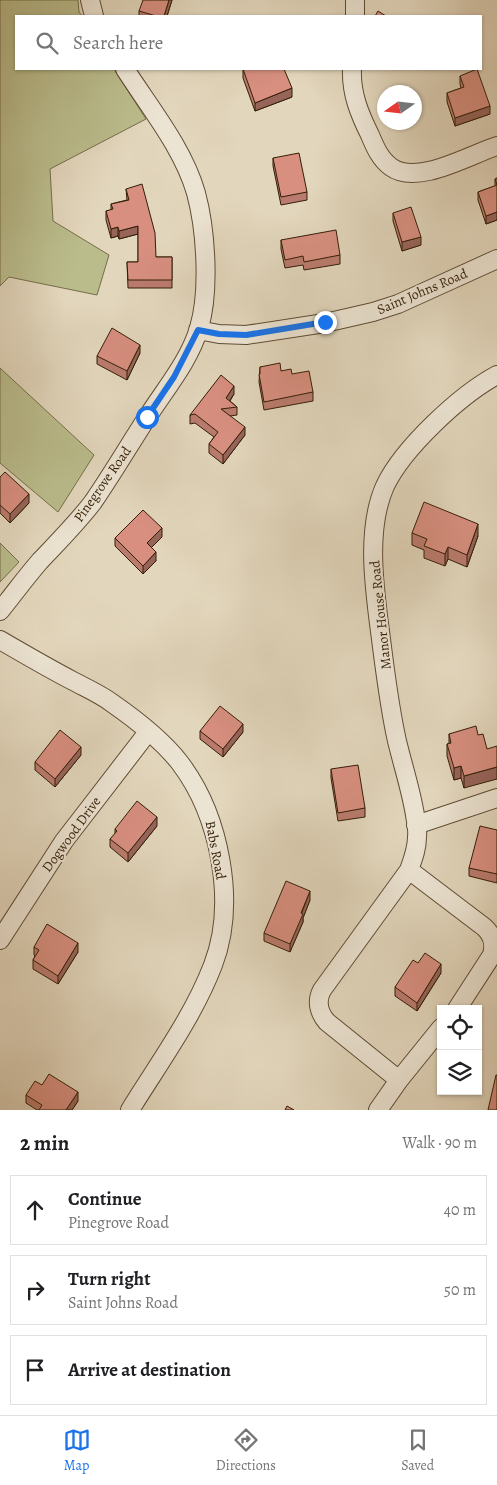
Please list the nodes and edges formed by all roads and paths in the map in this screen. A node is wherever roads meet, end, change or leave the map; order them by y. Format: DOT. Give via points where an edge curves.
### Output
graph roads {
  1 [pos="90,0"];
  2 [pos="355,0"];
  3 [pos="94,15"];
  4 [pos="355,15"];
  5 [pos="126,70"];
  6 [pos="352,70"];
  7 [pos="497,146"];
  8 [pos="497,259"];
  9 [pos="198,330"];
  10 [pos="497,375"];
  11 [pos="0,612"];
  12 [pos="0,640"];
  13 [pos="148,732"];
  14 [pos="497,798"];
  15 [pos="416,825"];
  16 [pos="409,870"];
  17 [pos="0,940"];
  18 [pos="460,1005"];
  19 [pos="437,1033"];
  20 [pos="399,1080"];
  21 [pos="130,1110"];
  22 [pos="378,1110"];
  1 -- 3 [label="street"];
  2 -- 4 [label="street"];
  5 -- 9 [label="street, Pinegrove Road" via="172,140 196,192 204,249"];
  6 -- 7 [label="street" via="359,112 379,154 392,168 402,173 420,174"];
  8 -- 9 [label="street, Saint Johns Road" via="373,312 246,335"];
  9 -- 11 [label="street, Pinegrove Road" via="174,377 92,502"];
  10 -- 15 [label="street, Manor House Road" via="466,396 428,429 403,458 385,486 376,518 374,580 382,644 397,739"];
  12 -- 13 [label="street, Babs Road" via="111,702"];
  13 -- 17 [label="street, Dogwood Drive" via="64,841"];
  13 -- 21 [label="street, Babs Road" via="181,764 201,796 212,823 221,862 224,896 222,931 213,964 195,1005"];
  14 -- 15 [label="street"];
  15 -- 16 [label="street, Manor House Road" via="418,836"];
  16 -- 18 [label="street" via="484,927 493,940 492,955"];
  16 -- 20 [label="street, Manor House Road" via="322,990 319,1000 326,1022"];
  19 -- 20 [label="street"];
  20 -- 22 [label="street"];
}
